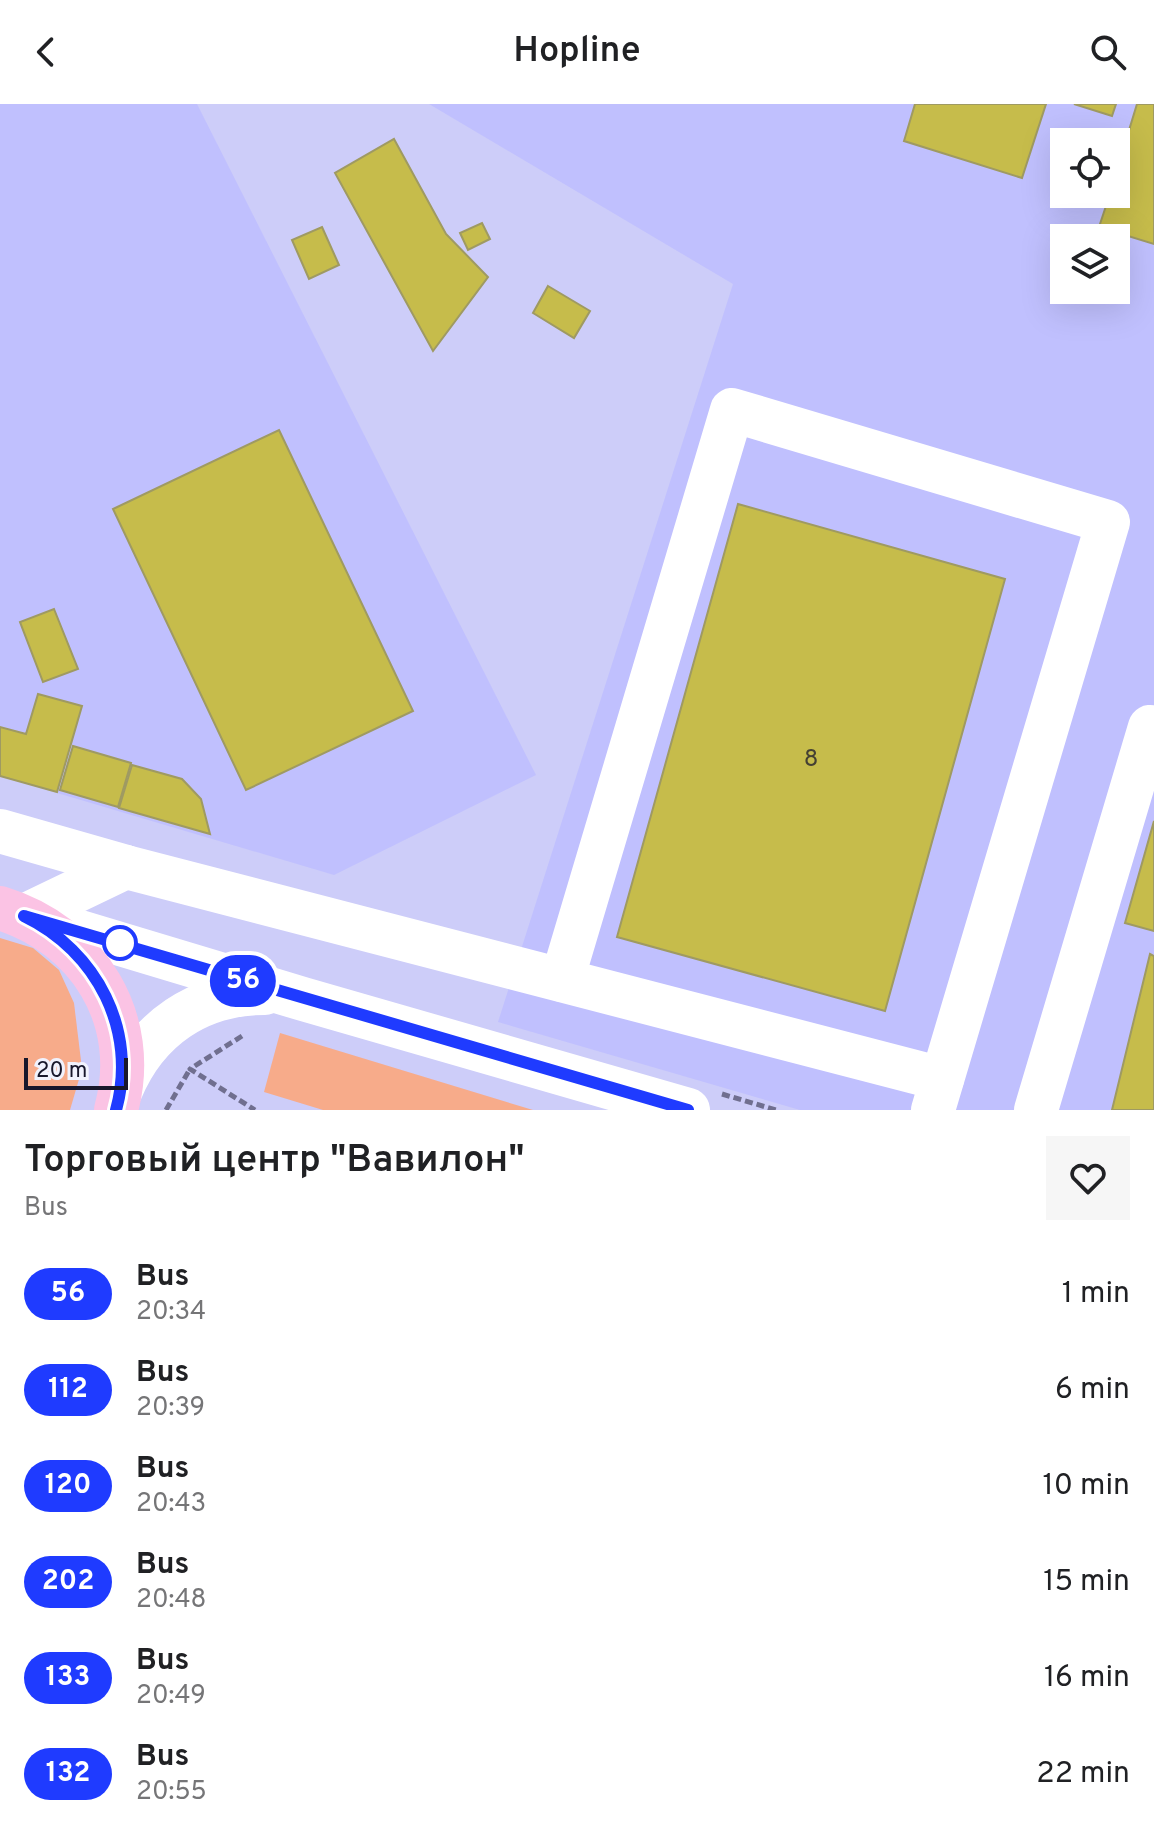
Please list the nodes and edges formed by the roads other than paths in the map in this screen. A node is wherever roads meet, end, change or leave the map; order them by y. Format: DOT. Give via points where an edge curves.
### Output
graph roads {
  1 [pos="1150,727"];
  2 [pos="0,831"];
  3 [pos="126,867"];
  4 [pos="12,912"];
  5 [pos="562,980"];
  6 [pos="303,999"];
  7 [pos="938,1094"];
  8 [pos="118,1100"];
  9 [pos="688,1110"];
  10 [pos="1036,1110"];
  1 -- 10 [label="street"];
  2 -- 3 [label="street"];
  3 -- 4 [label="street"];
  3 -- 5 [label="street"];
  4 -- 6 [label="street"];
  4 -- 8 [label="main road" via="69,945 101,987 120,1037"];
  5 -- 7 [label="street"];
  5 -- 7 [label="street" via="732,410 1108,522"];
  6 -- 8 [label="street" via="242,994 194,1008 146,1046"];
  6 -- 9 [label="street"];
}
